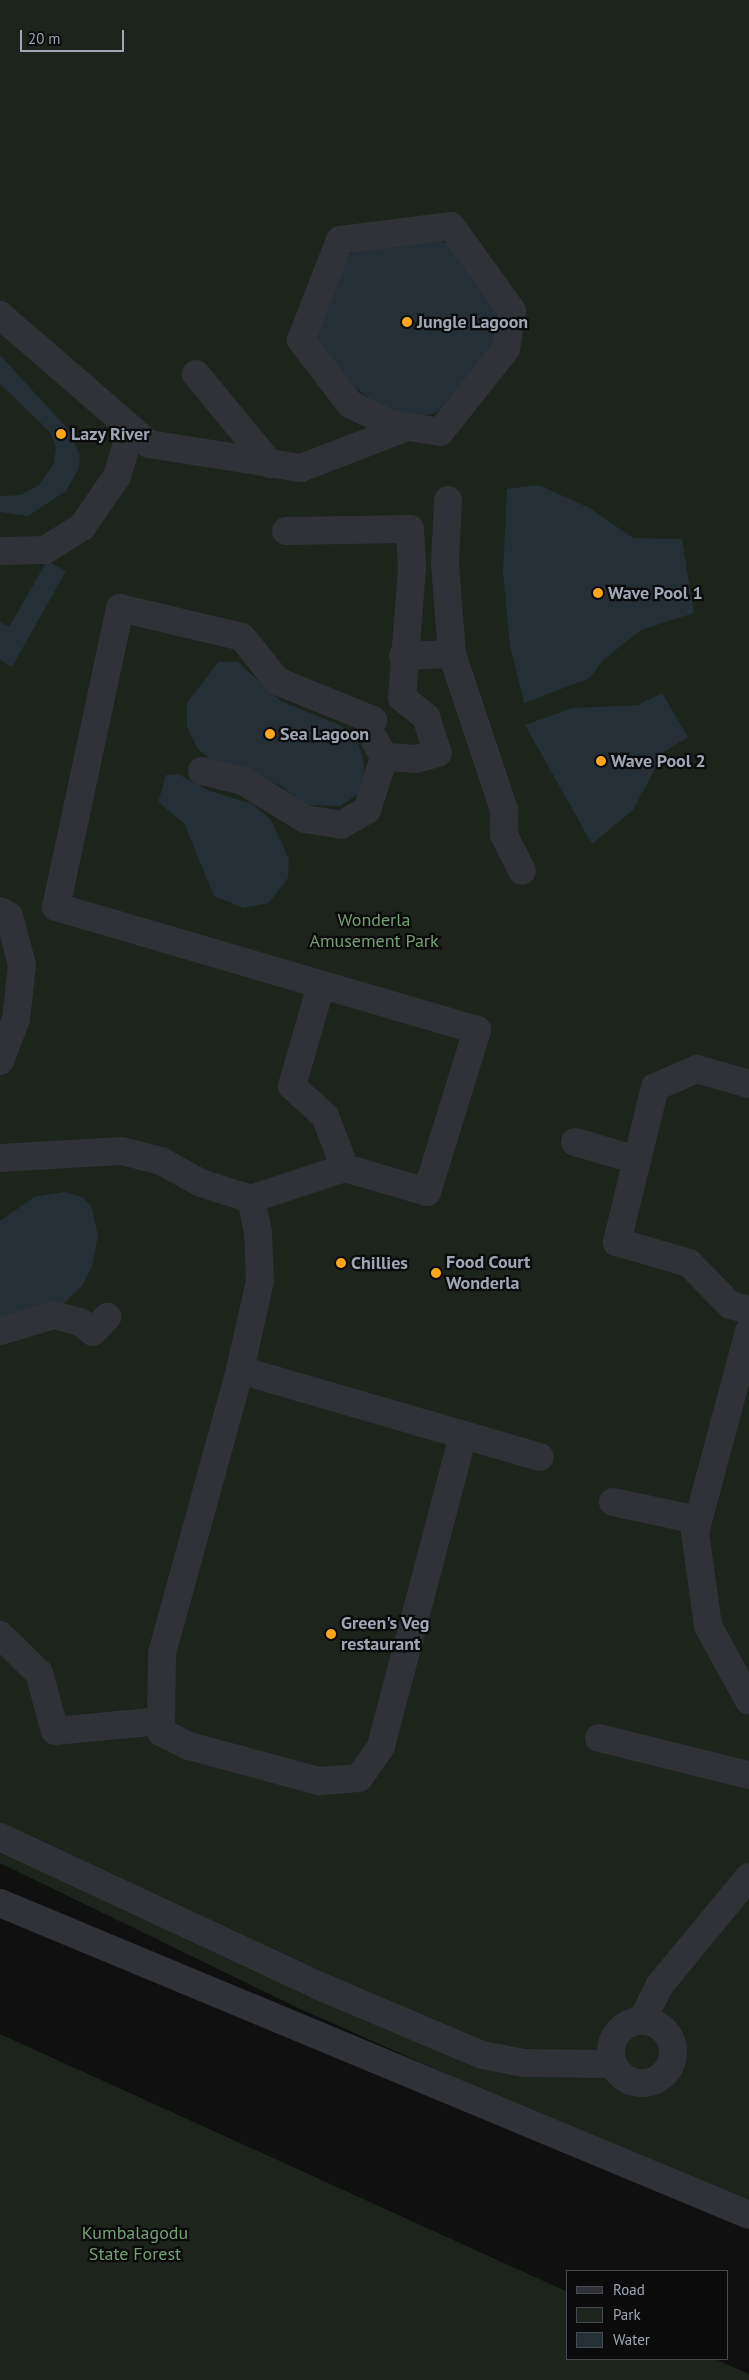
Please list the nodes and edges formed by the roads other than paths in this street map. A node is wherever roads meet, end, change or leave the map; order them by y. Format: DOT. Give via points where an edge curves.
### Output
graph roads {
  1 [pos="0,315"];
  2 [pos="196,374"];
  3 [pos="407,427"];
  4 [pos="131,430"];
  5 [pos="270,464"];
  6 [pos="448,500"];
  7 [pos="286,531"];
  8 [pos="0,551"];
  9 [pos="445,564"];
  10 [pos="412,568"];
  11 [pos="452,654"];
  12 [pos="403,656"];
  13 [pos="402,698"];
  14 [pos="373,720"];
  15 [pos="384,757"];
  16 [pos="202,770"];
  17 [pos="522,871"];
  18 [pos="0,911"];
  19 [pos="321,985"];
  20 [pos="0,1061"];
  21 [pos="749,1084"];
  22 [pos="575,1142"];
  23 [pos="0,1158"];
  24 [pos="637,1160"];
  25 [pos="345,1168"];
  26 [pos="251,1199"];
  27 [pos="749,1310"];
  28 [pos="107,1318"];
  29 [pos="0,1331"];
  30 [pos="749,1331"];
  31 [pos="240,1370"];
  32 [pos="463,1435"];
  33 [pos="540,1457"];
  34 [pos="613,1502"];
  35 [pos="697,1520"];
  36 [pos="0,1635"];
  37 [pos="749,1700"];
  38 [pos="161,1721"];
  39 [pos="599,1738"];
  40 [pos="749,1775"];
  41 [pos="0,1837"];
  42 [pos="749,1877"];
  43 [pos="0,1903"];
  44 [pos="642,2020"];
  45 [pos="613,2064"];
  46 [pos="749,2215"];
  1 -- 4 [label="street"];
  2 -- 5 [label="street"];
  3 -- 3 [label="street" via="440,432 506,349 512,311 451,226 340,240 301,340 350,404"];
  3 -- 5 [label="street" via="301,468"];
  4 -- 5 [label="street" via="149,444"];
  4 -- 8 [label="street" via="116,476 82,527 45,550"];
  6 -- 9 [label="street"];
  7 -- 10 [label="street" via="410,529"];
  9 -- 10 [label="street"];
  9 -- 11 [label="street"];
  10 -- 12 [label="street"];
  11 -- 12 [label="street"];
  11 -- 17 [label="street" via="504,809 504,836"];
  12 -- 13 [label="street"];
  13 -- 14 [label="street"];
  13 -- 15 [label="street" via="414,703 426,717 438,753 416,759"];
  14 -- 15 [label="street" via="375,740"];
  14 -- 19 [label="street" via="277,681 242,637 120,608 56,907"];
  15 -- 16 [label="street" via="367,810 341,825 306,819 243,781"];
  18 -- 20 [label="street" via="9,916 22,965 16,1019"];
  19 -- 25 [label="street" via="292,1086 325,1116"];
  19 -- 25 [label="street" via="477,1030 462,1110 427,1192"];
  21 -- 24 [label="street" via="697,1069 655,1087"];
  22 -- 24 [label="street"];
  23 -- 26 [label="street" via="122,1151 161,1161 201,1183"];
  24 -- 27 [label="street" via="617,1242 689,1263 730,1305"];
  25 -- 26 [label="street"];
  26 -- 31 [label="street" via="258,1232 260,1281"];
  28 -- 29 [label="street" via="93,1332 80,1322 54,1315"];
  30 -- 35 [label="street"];
  31 -- 32 [label="street"];
  31 -- 38 [label="street" via="162,1652"];
  32 -- 33 [label="street"];
  32 -- 38 [label="street" via="380,1746 359,1778 319,1781 189,1746 161,1732"];
  34 -- 35 [label="street"];
  35 -- 37 [label="street" via="695,1550 708,1626"];
  36 -- 38 [label="street" via="39,1673 55,1731"];
  39 -- 40 [label="street"];
  41 -- 45 [label="street" via="317,1985 482,2055 524,2063"];
  42 -- 44 [label="street" via="659,1986"];
  43 -- 46 [label="street"];
  44 -- 45 [label="street" via="625,2026 613,2039"];
  44 -- 45 [label="street" via="664,2030 671,2040 671,2064 654,2081 642,2083 624,2078"];
}
